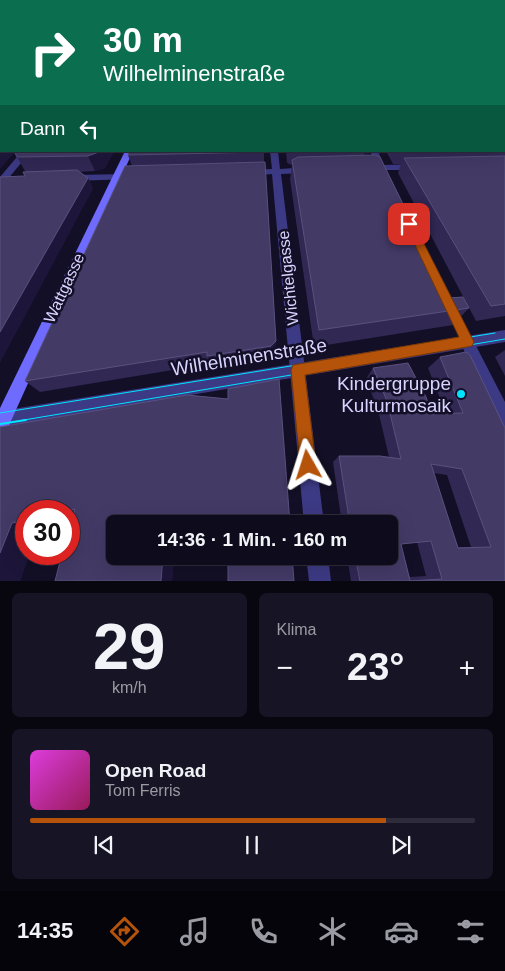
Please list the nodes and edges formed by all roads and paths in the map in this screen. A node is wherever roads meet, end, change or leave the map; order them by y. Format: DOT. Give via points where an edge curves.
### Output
graph roads {
  1 [pos="26,152"];
  2 [pos="129,152"];
  3 [pos="274,152"];
  4 [pos="374,152"];
  5 [pos="427,167"];
  6 [pos="362,168"];
  7 [pos="315,170"];
  8 [pos="383,171"];
  9 [pos="277,172"];
  10 [pos="239,173"];
  11 [pos="134,177"];
  12 [pos="63,178"];
  13 [pos="116,178"];
  14 [pos="5,179"];
  15 [pos="450,306"];
  16 [pos="505,336"];
  17 [pos="467,342"];
  18 [pos="298,370"];
  19 [pos="505,419"];
  20 [pos="1,421"];
  21 [pos="313,515"];
  22 [pos="318,565"];
  23 [pos="320,581"];
  1 -- 14 [label="street"];
  2 -- 13 [label="main road, Wattgasse"];
  3 -- 9 [label="street, Wichtelgasse"];
  4 -- 8 [label="street"];
  5 -- 8 [label="street"];
  6 -- 8 [label="street"];
  7 -- 9 [label="street"];
  9 -- 10 [label="street"];
  9 -- 18 [label="street, Wichtelgasse"];
  11 -- 13 [label="street"];
  12 -- 13 [label="street"];
  13 -- 20 [label="main road, Wattgasse"];
  15 -- 17 [label="lane"];
  16 -- 17 [label="street, Wilhelminenstraße"];
  17 -- 18 [label="street, Wilhelminenstraße"];
  17 -- 19 [label="street"];
  18 -- 20 [label="street, Wilhelminenstraße"];
  18 -- 21 [label="street, Wichtelgasse"];
  22 -- 23 [label="street"];
}
